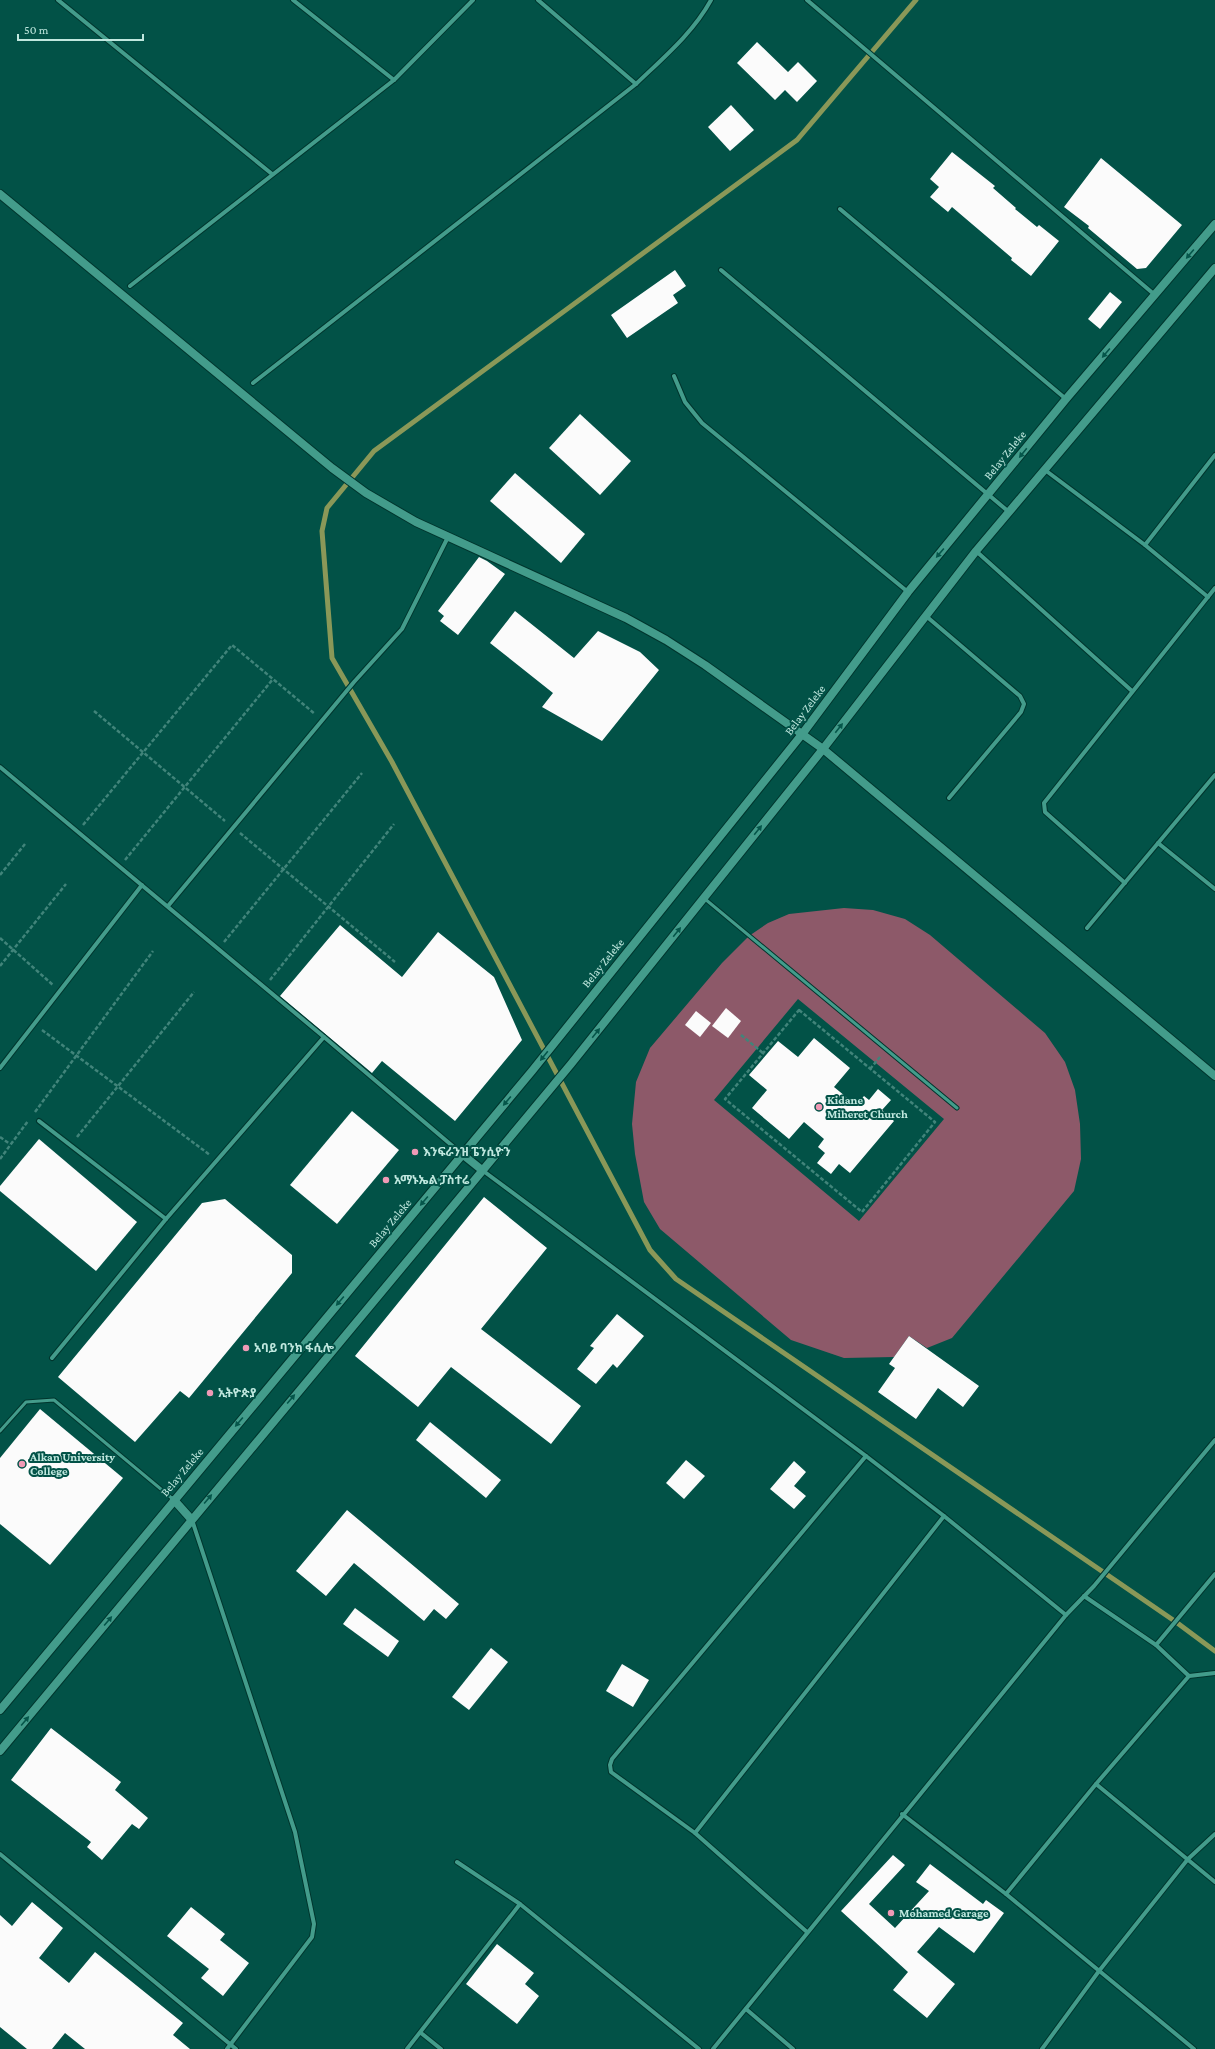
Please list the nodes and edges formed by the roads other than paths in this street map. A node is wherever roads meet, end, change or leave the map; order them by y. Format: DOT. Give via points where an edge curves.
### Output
graph roads {
  1 [pos="58,0"];
  2 [pos="293,0"];
  3 [pos="473,0"];
  4 [pos="538,0"];
  5 [pos="711,0"];
  6 [pos="807,0"];
  7 [pos="394,80"];
  8 [pos="636,84"];
  9 [pos="272,174"];
  10 [pos="0,194"];
  11 [pos="840,209"];
  12 [pos="1215,224"];
  13 [pos="1215,268"];
  14 [pos="721,270"];
  15 [pos="130,286"];
  16 [pos="1155,295"];
  17 [pos="674,376"];
  18 [pos="253,383"];
  19 [pos="1066,399"];
  20 [pos="1215,455"];
  21 [pos="1045,470"];
  22 [pos="988,495"];
  23 [pos="1010,512"];
  24 [pos="448,537"];
  25 [pos="1145,545"];
  26 [pos="976,551"];
  27 [pos="1215,588"];
  28 [pos="908,592"];
  29 [pos="1208,597"];
  30 [pos="926,615"];
  31 [pos="1132,691"];
  32 [pos="803,734"];
  33 [pos="823,749"];
  34 [pos="0,767"];
  35 [pos="1215,775"];
  36 [pos="949,798"];
  37 [pos="1158,843"];
  38 [pos="1125,883"];
  39 [pos="142,885"];
  40 [pos="1215,889"];
  41 [pos="703,898"];
  42 [pos="168,906"];
  43 [pos="1087,928"];
  44 [pos="324,1036"];
  45 [pos="0,1068"];
  46 [pos="1215,1076"];
  47 [pos="957,1108"];
  48 [pos="38,1121"];
  49 [pos="462,1154"];
  50 [pos="482,1170"];
  51 [pos="166,1219"];
  52 [pos="52,1358"];
  53 [pos="0,1431"];
  54 [pos="1215,1440"];
  55 [pos="866,1456"];
  56 [pos="174,1500"];
  57 [pos="944,1516"];
  58 [pos="192,1519"];
  59 [pos="1215,1574"];
  60 [pos="1084,1596"];
  61 [pos="1066,1615"];
  62 [pos="1156,1645"];
  63 [pos="1214,1674"];
  64 [pos="1189,1676"];
  65 [pos="0,1710"];
  66 [pos="0,1751"];
  67 [pos="1096,1784"];
  68 [pos="902,1814"];
  69 [pos="696,1833"];
  70 [pos="1215,1834"];
  71 [pos="0,1854"];
  72 [pos="1188,1859"];
  73 [pos="457,1862"];
  74 [pos="1215,1882"];
  75 [pos="1006,1894"];
  76 [pos="520,1904"];
  77 [pos="807,1932"];
  78 [pos="1099,1971"];
  79 [pos="746,2010"];
  80 [pos="421,2033"];
  81 [pos="231,2045"];
  82 [pos="227,2049"];
  83 [pos="236,2049"];
  84 [pos="407,2049"];
  85 [pos="441,2049"];
  86 [pos="699,2049"];
  87 [pos="713,2049"];
  88 [pos="792,2049"];
  89 [pos="1042,2049"];
  90 [pos="1194,2049"];
  1 -- 9 [label="street"];
  2 -- 7 [label="street"];
  3 -- 7 [label="street"];
  4 -- 8 [label="street"];
  5 -- 8 [label="street" via="703,14 676,46"];
  6 -- 16 [label="street"];
  7 -- 9 [label="street"];
  8 -- 18 [label="street"];
  9 -- 15 [label="street"];
  10 -- 24 [label="street" via="332,468 366,493"];
  11 -- 19 [label="street"];
  12 -- 16 [label="street, Belay Zeleke, one-way"];
  13 -- 21 [label="street"];
  14 -- 22 [label="street"];
  16 -- 19 [label="street, Belay Zeleke, one-way"];
  17 -- 28 [label="street" via="685,402 702,423"];
  19 -- 22 [label="street, Belay Zeleke, one-way"];
  20 -- 25 [label="street"];
  21 -- 23 [label="street"];
  21 -- 25 [label="street"];
  22 -- 23 [label="street"];
  22 -- 28 [label="street, Belay Zeleke, one-way"];
  23 -- 26 [label="street"];
  24 -- 32 [label="street" via="626,618 666,640"];
  24 -- 42 [label="street" via="402,629 341,697"];
  25 -- 29 [label="street"];
  26 -- 30 [label="street"];
  26 -- 31 [label="street"];
  27 -- 29 [label="street"];
  28 -- 32 [label="street, Belay Zeleke"];
  29 -- 31 [label="street"];
  33 -- 30 [label="street, one-way"];
  30 -- 36 [label="street" via="1020,696 1024,704 1021,712"];
  31 -- 38 [label="street" via="1043,807 1045,812"];
  32 -- 33 [label="street"];
  32 -- 49 [label="street, Belay Zeleke, one-way" via="532,1071"];
  41 -- 33 [label="street, one-way"];
  33 -- 46 [label="street"];
  34 -- 39 [label="street"];
  35 -- 37 [label="street"];
  37 -- 38 [label="street"];
  37 -- 40 [label="street"];
  38 -- 43 [label="street"];
  39 -- 42 [label="street"];
  39 -- 45 [label="street"];
  41 -- 47 [label="lane"];
  50 -- 41 [label="street, one-way" via="571,1064"];
  42 -- 44 [label="street"];
  44 -- 49 [label="street"];
  44 -- 51 [label="street"];
  48 -- 51 [label="street"];
  49 -- 50 [label="street"];
  49 -- 56 [label="street, Belay Zeleke, one-way"];
  50 -- 55 [label="street"];
  58 -- 50 [label="street, one-way"];
  51 -- 52 [label="street"];
  53 -- 56 [label="lane" via="26,1402 54,1400"];
  54 -- 60 [label="street"];
  55 -- 57 [label="street"];
  55 -- 69 [label="street" via="612,1759 611,1772"];
  56 -- 58 [label="street"];
  56 -- 65 [label="street, Belay Zeleke"];
  57 -- 61 [label="street"];
  57 -- 69 [label="street"];
  66 -- 58 [label="street, one-way"];
  58 -- 81 [label="street" via="295,1832 314,1924 312,1937"];
  59 -- 62 [label="street"];
  60 -- 61 [label="street"];
  60 -- 62 [label="street"];
  61 -- 68 [label="street"];
  62 -- 64 [label="street"];
  63 -- 64 [label="street"];
  64 -- 67 [label="street"];
  67 -- 72 [label="street"];
  67 -- 75 [label="street"];
  68 -- 75 [label="street"];
  68 -- 77 [label="street"];
  69 -- 77 [label="street"];
  70 -- 72 [label="street"];
  71 -- 81 [label="street"];
  72 -- 74 [label="street"];
  72 -- 78 [label="street"];
  73 -- 76 [label="street"];
  75 -- 78 [label="street"];
  76 -- 80 [label="street"];
  76 -- 86 [label="street"];
  77 -- 79 [label="street"];
  78 -- 89 [label="street"];
  78 -- 90 [label="street"];
  79 -- 87 [label="street"];
  79 -- 88 [label="street"];
  80 -- 84 [label="street"];
  80 -- 85 [label="street"];
  81 -- 82 [label="street"];
  81 -- 83 [label="street"];
}
